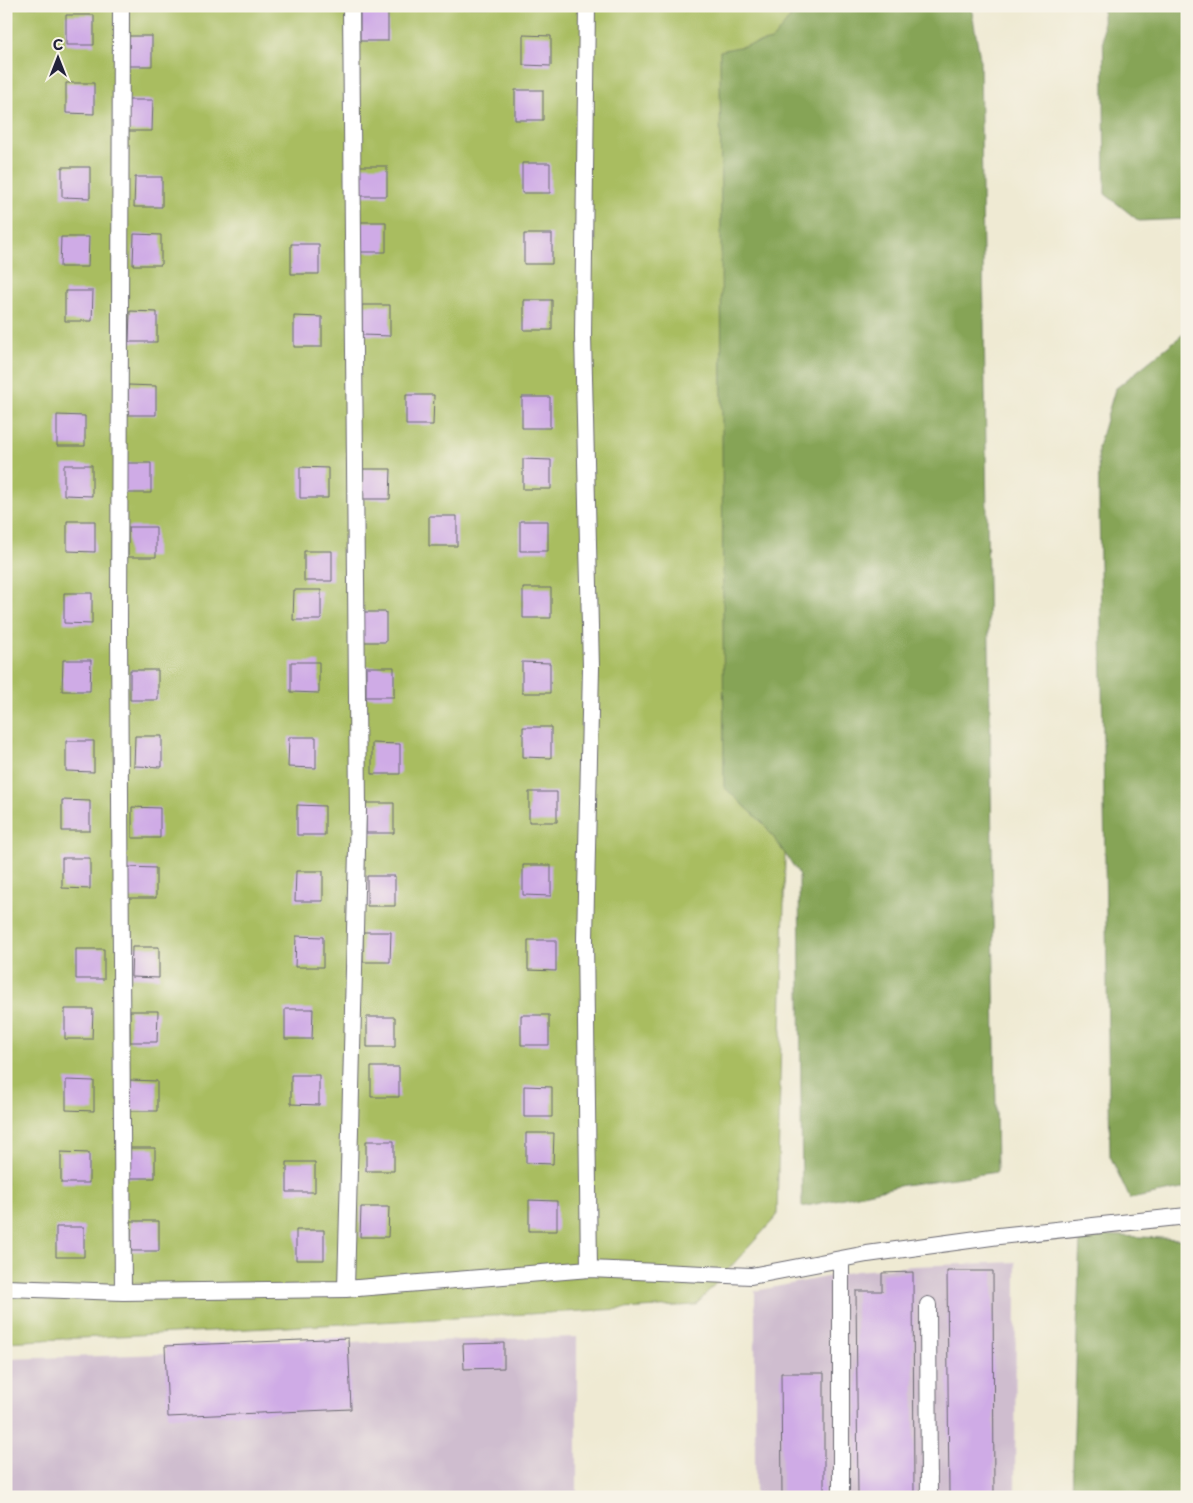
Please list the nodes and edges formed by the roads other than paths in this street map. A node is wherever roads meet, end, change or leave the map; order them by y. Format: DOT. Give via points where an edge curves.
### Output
graph roads {
  1 [pos="122,6"];
  2 [pos="350,6"];
  3 [pos="587,6"];
  4 [pos="1187,1216"];
  5 [pos="842,1259"];
  6 [pos="589,1269"];
  7 [pos="6,1288"];
  8 [pos="346,1289"];
  9 [pos="123,1292"];
  10 [pos="928,1305"];
  11 [pos="841,1497"];
  12 [pos="929,1497"];
  1 -- 9 [label="lane" via="119,631"];
  2 -- 8 [label="lane" via="358,810"];
  3 -- 6 [label="lane" via="583,336 591,668 585,939"];
  4 -- 5 [label="lane" via="999,1236"];
  5 -- 6 [label="lane" via="751,1276"];
  5 -- 11 [label="lane"];
  6 -- 8 [label="lane"];
  7 -- 9 [label="lane"];
  8 -- 9 [label="lane"];
  10 -- 12 [label="lane"];
}
